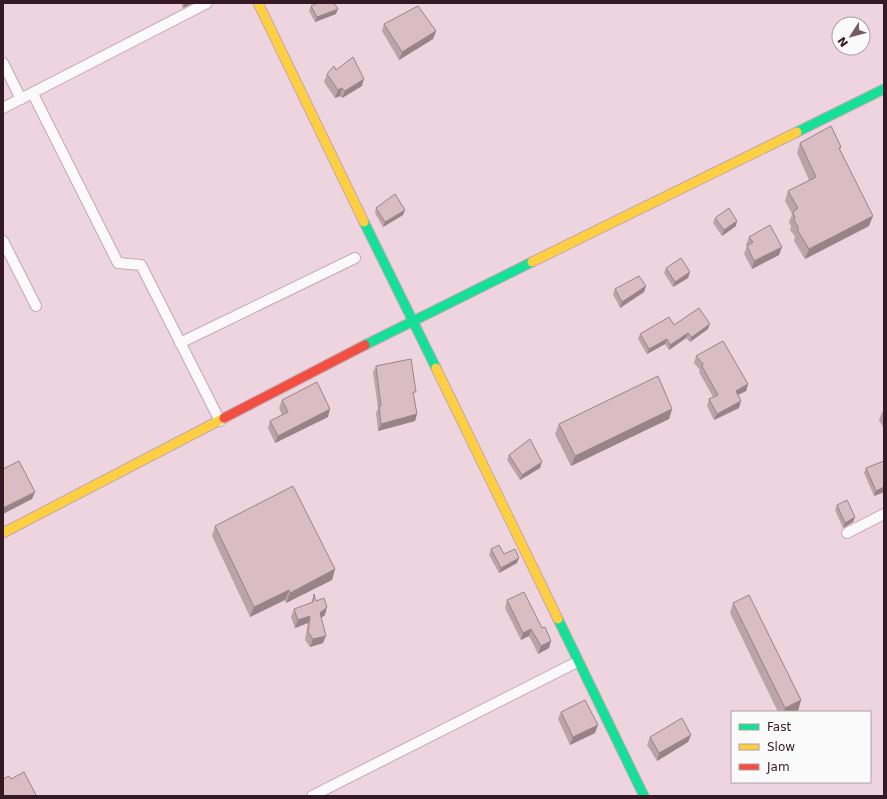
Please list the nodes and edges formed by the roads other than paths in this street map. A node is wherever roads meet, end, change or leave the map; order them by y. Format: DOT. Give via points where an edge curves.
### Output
graph roads {
  1 [pos="206,3"];
  2 [pos="258,3"];
  3 [pos="3,63"];
  4 [pos="884,89"];
  5 [pos="33,94"];
  6 [pos="21,99"];
  7 [pos="3,108"];
  8 [pos="3,241"];
  9 [pos="355,258"];
  10 [pos="36,306"];
  11 [pos="413,320"];
  12 [pos="180,343"];
  13 [pos="220,421"];
  14 [pos="884,514"];
  15 [pos="3,533"];
  16 [pos="847,533"];
  17 [pos="578,662"];
  18 [pos="312,796"];
  19 [pos="644,796"];
  1 -- 5 [label="street"];
  2 -- 11 [label="street"];
  3 -- 6 [label="street"];
  4 -- 11 [label="street"];
  5 -- 6 [label="street"];
  5 -- 12 [label="street" via="118,264 141,265"];
  6 -- 7 [label="street"];
  8 -- 10 [label="street"];
  9 -- 12 [label="street"];
  11 -- 13 [label="street"];
  11 -- 17 [label="street"];
  12 -- 13 [label="street"];
  13 -- 15 [label="street"];
  14 -- 16 [label="street"];
  17 -- 18 [label="street"];
  17 -- 19 [label="street"];
}
